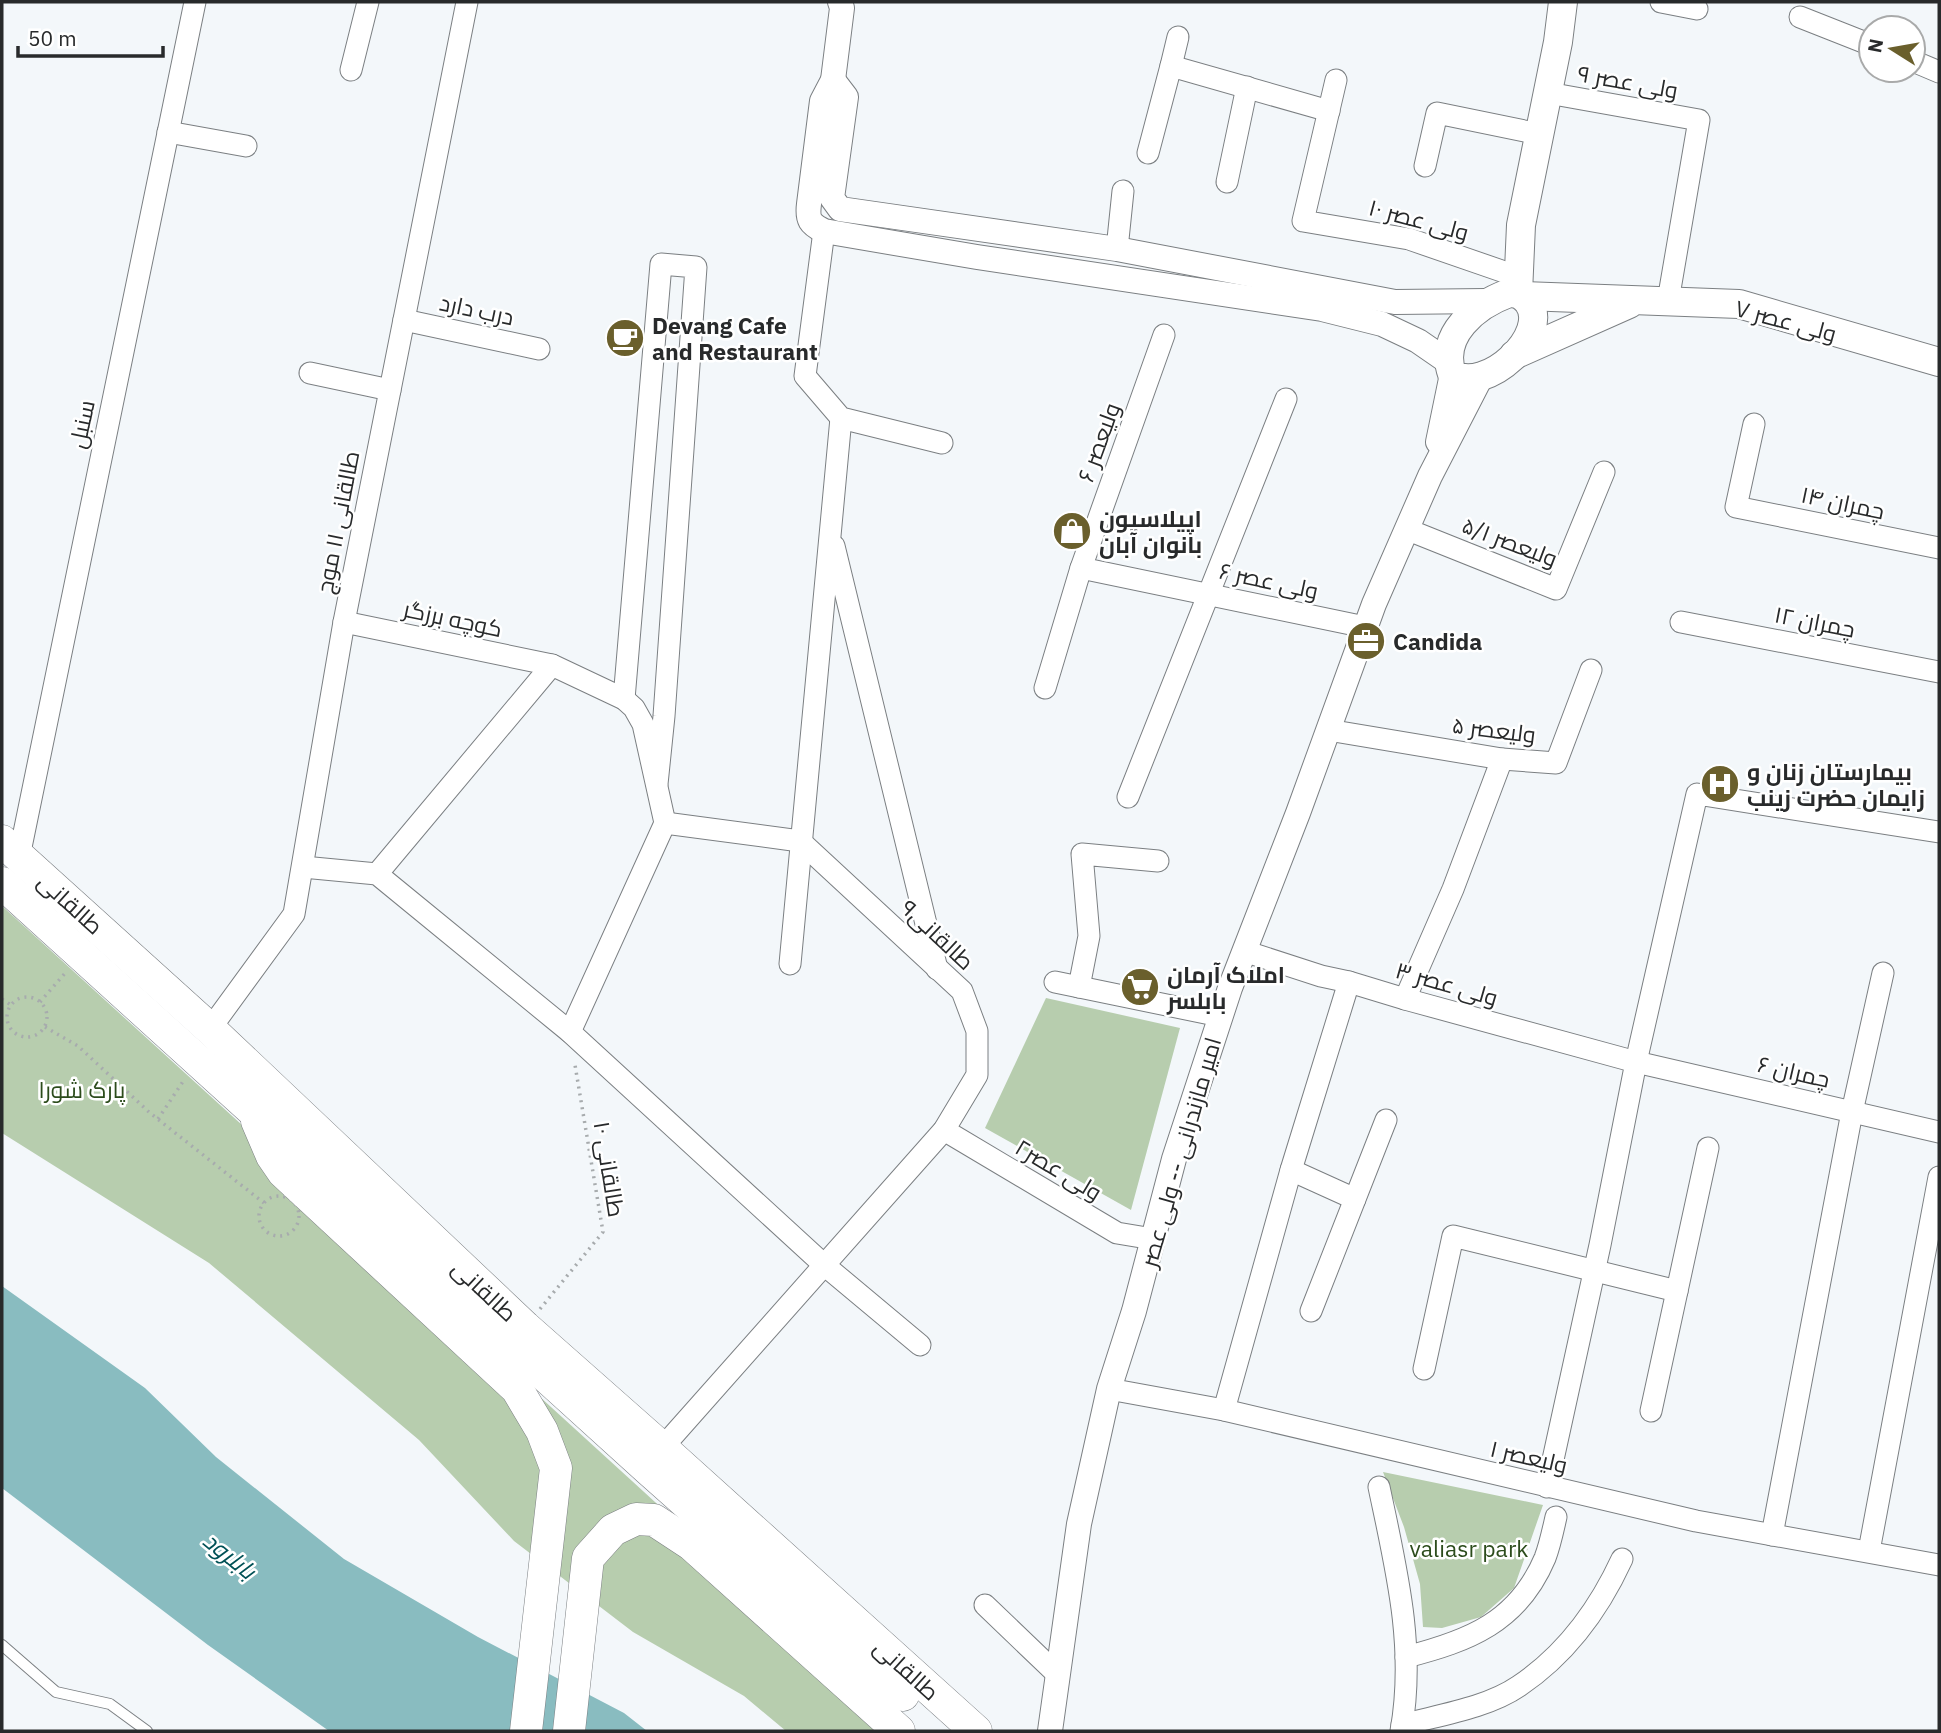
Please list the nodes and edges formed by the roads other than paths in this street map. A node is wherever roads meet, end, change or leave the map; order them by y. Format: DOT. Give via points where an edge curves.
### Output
graph roads {
  1 [pos="195,2"];
  2 [pos="368,2"];
  3 [pos="467,2"];
  4 [pos="1563,2"];
  5 [pos="1661,2"];
  6 [pos="842,4"];
  7 [pos="1697,9"];
  8 [pos="1800,17"];
  9 [pos="1178,37"];
  10 [pos="1857,39"];
  11 [pos="1171,66"];
  12 [pos="351,71"];
  13 [pos="833,80"];
  14 [pos="1336,80"];
  15 [pos="1247,87"];
  16 [pos="1548,93"];
  17 [pos="1329,111"];
  18 [pos="168,132"];
  19 [pos="1539,134"];
  20 [pos="246,146"];
  21 [pos="1148,153"];
  22 [pos="1425,166"];
  23 [pos="1227,182"];
  24 [pos="1123,191"];
  25 [pos="824,231"];
  26 [pos="1050,240"];
  27 [pos="1117,249"];
  28 [pos="1045,267"];
  29 [pos="1520,289"];
  30 [pos="1638,300"];
  31 [pos="1486,301"];
  32 [pos="1668,301"];
  33 [pos="404,320"];
  34 [pos="1164,335"];
  35 [pos="539,349"];
  36 [pos="1514,355"];
  37 [pos="1939,362"];
  38 [pos="1450,368"];
  39 [pos="310,373"];
  40 [pos="1480,379"];
  41 [pos="390,390"];
  42 [pos="1286,399"];
  43 [pos="841,418"];
  44 [pos="1754,424"];
  45 [pos="942,443"];
  46 [pos="1604,472"];
  47 [pos="1430,476"];
  48 [pos="830,529"];
  49 [pos="1406,529"];
  50 [pos="1939,548"];
  51 [pos="1081,568"];
  52 [pos="1209,595"];
  53 [pos="344,622"];
  54 [pos="1681,622"];
  55 [pos="1365,627"];
  56 [pos="552,665"];
  57 [pos="1591,670"];
  58 [pos="1939,672"];
  59 [pos="1045,688"];
  60 [pos="624,699"];
  61 [pos="1328,730"];
  62 [pos="1502,759"];
  63 [pos="657,785"];
  64 [pos="1128,797"];
  65 [pos="665,823"];
  66 [pos="1939,832"];
  67 [pos="800,841"];
  68 [pos="10,849"];
  69 [pos="1158,861"];
  70 [pos="303,867"];
  71 [pos="377,874"];
  72 [pos="2,883"];
  73 [pos="1244,951"];
  74 [pos="790,964"];
  75 [pos="937,969"];
  76 [pos="1883,972"];
  77 [pos="1055,982"];
  78 [pos="1349,982"];
  79 [pos="1079,987"];
  80 [pos="1405,999"];
  81 [pos="1220,1016"];
  82 [pos="210,1029"];
  83 [pos="570,1032"];
  84 [pos="1636,1062"];
  85 [pos="253,1110"];
  86 [pos="1852,1112"];
  87 [pos="1386,1120"];
  88 [pos="944,1130"];
  89 [pos="1939,1132"];
  90 [pos="1707,1148"];
  91 [pos="1291,1170"];
  92 [pos="1939,1177"];
  93 [pos="1355,1199"];
  94 [pos="1153,1239"];
  95 [pos="823,1264"];
  96 [pos="1594,1270"];
  97 [pos="1677,1291"];
  98 [pos="1311,1311"];
  99 [pos="920,1345"];
  100 [pos="1424,1368"];
  101 [pos="1109,1389"];
  102 [pos="1224,1410"];
  103 [pos="1651,1411"];
  104 [pos="662,1448"];
  105 [pos="1379,1487"];
  106 [pos="1548,1487"];
  107 [pos="1556,1517"];
  108 [pos="1772,1535"];
  109 [pos="1869,1551"];
  110 [pos="1622,1559"];
  111 [pos="1939,1565"];
  112 [pos="985,1605"];
  113 [pos="2,1645"];
  114 [pos="1406,1657"];
  115 [pos="1057,1674"];
  116 [pos="890,1724"];
  117 [pos="1401,1728"];
  118 [pos="147,1731"];
  119 [pos="526,1731"];
  120 [pos="569,1731"];
  121 [pos="944,1731"];
  122 [pos="976,1731"];
  123 [pos="1050,1731"];
  1 -- 18 [label="street, سنبل"];
  2 -- 12 [label="street"];
  3 -- 33 [label="street, طالقانی ۱۱ موج"];
  4 -- 16 [label="main road"];
  5 -- 7 [label="street"];
  6 -- 13 [label="street"];
  8 -- 10 [label="street"];
  9 -- 11 [label="street"];
  11 -- 15 [label="street"];
  11 -- 21 [label="street"];
  13 -- 25 [label="street" via="822,101 808,217"];
  13 -- 26 [label="street" via="846,97 832,198 840,209"];
  14 -- 17 [label="street"];
  15 -- 17 [label="street"];
  15 -- 23 [label="street"];
  16 -- 19 [label="main road"];
  16 -- 32 [label="street, ولی عصر ۹" via="1699,120"];
  17 -- 29 [label="street, ولی عصر ۱۰" via="1303,221 1409,239"];
  18 -- 20 [label="street"];
  18 -- 68 [label="street, سنبل"];
  19 -- 22 [label="street" via="1438,107"];
  19 -- 29 [label="main road" via="1521,225"];
  24 -- 27 [label="street"];
  25 -- 28 [label="street"];
  25 -- 43 [label="street" via="805,376"];
  26 -- 27 [label="street"];
  26 -- 28 [label="street"];
  27 -- 31 [label="street" via="1395,302"];
  28 -- 38 [label="street" via="1322,309 1382,324 1418,341"];
  29 -- 30 [label="main road, ولی عصر ۷"];
  29 -- 31 [label="main road, ولی عصر ۷"];
  29 -- 36 [label="main road" via="1534,319"];
  30 -- 32 [label="main road, ولی عصر ۷"];
  30 -- 36 [label="main road, ولی عصر ۷"];
  31 -- 38 [label="main road" via="1453,338"];
  32 -- 37 [label="main road, ولی عصر ۷" via="1738,304"];
  33 -- 35 [label="street, درب دارد"];
  33 -- 41 [label="street, طالقانی ۱۱ موج"];
  34 -- 51 [label="street, ولیعصر ۶"];
  36 -- 40 [label="main road"];
  38 -- 40 [label="main road" via="1468,380"];
  38 -- 47 [label="street"];
  39 -- 41 [label="street"];
  40 -- 47 [label="street"];
  41 -- 53 [label="street, طالقانی ۱۱ موج"];
  42 -- 52 [label="street"];
  43 -- 45 [label="street"];
  43 -- 48 [label="street"];
  44 -- 50 [label="street, چمران ۱۴" via="1736,507"];
  46 -- 49 [label="street, ولیعصر ۵/۱" via="1556,589"];
  47 -- 49 [label="street, امیر مازندرانی -- ولی عصر"];
  48 -- 67 [label="street"];
  48 -- 75 [label="street"];
  49 -- 55 [label="street, امیر مازندرانی -- ولی عصر"];
  51 -- 52 [label="street, ولی عصر ۶"];
  51 -- 59 [label="street, ولیعصر ۶"];
  52 -- 55 [label="street, ولی عصر ۶"];
  52 -- 64 [label="street"];
  53 -- 56 [label="street, کوچه برزگر"];
  53 -- 70 [label="street, طالقانی ۱۱ موج"];
  54 -- 58 [label="street, چمران ۱۲"];
  55 -- 61 [label="street, امیر مازندرانی -- ولی عصر"];
  56 -- 60 [label="street, کوچه برزگر"];
  56 -- 71 [label="street"];
  57 -- 62 [label="street, ولیعصر ۵" via="1556,763"];
  60 -- 63 [label="street" via="643,724"];
  60 -- 63 [label="street" via="661,264 696,267"];
  61 -- 62 [label="street, ولیعصر ۵"];
  61 -- 73 [label="street, امیر مازندرانی -- ولی عصر"];
  62 -- 80 [label="street"];
  63 -- 65 [label="street"];
  65 -- 67 [label="street"];
  65 -- 83 [label="street"];
  66 -- 84 [label="street" via="1697,794"];
  67 -- 74 [label="street"];
  67 -- 75 [label="street, طالقانی۹"];
  68 -- 82 [label="main road, طالقانی"];
  69 -- 79 [label="street" via="1082,854 1089,936"];
  70 -- 71 [label="street"];
  70 -- 82 [label="street, طالقانی ۱۱ موج" via="294,914"];
  71 -- 83 [label="street"];
  72 -- 85 [label="main road, طالقانی"];
  73 -- 78 [label="street, ولی عصر ۳"];
  73 -- 81 [label="street, امیر مازندرانی -- ولی عصر"];
  75 -- 88 [label="street, طالقانی۹" via="961,992 977,1031 977,1075"];
  76 -- 86 [label="street"];
  77 -- 79 [label="street"];
  78 -- 80 [label="street, ولی عصر ۳"];
  78 -- 91 [label="street"];
  79 -- 81 [label="street"];
  80 -- 84 [label="street, ولی عصر ۳"];
  81 -- 94 [label="street, امیر مازندرانی -- ولی عصر"];
  82 -- 104 [label="main road, طالقانی" via="525,1327"];
  83 -- 95 [label="street"];
  84 -- 86 [label="street, چمران ۶"];
  84 -- 96 [label="street"];
  85 -- 119 [label="main road" via="283,1172 517,1389 550,1450 556,1468"];
  85 -- 121 [label="main road, طالقانی"];
  86 -- 89 [label="street, چمران ۶"];
  86 -- 108 [label="street"];
  87 -- 93 [label="street"];
  88 -- 94 [label="street, ولی عصر۲" via="1117,1233"];
  88 -- 95 [label="street, طالقانی۹"];
  90 -- 97 [label="street"];
  91 -- 93 [label="street"];
  91 -- 102 [label="street"];
  92 -- 109 [label="street"];
  93 -- 98 [label="street"];
  94 -- 101 [label="street, امیر مازندرانی -- ولی عصر"];
  95 -- 99 [label="street"];
  95 -- 104 [label="street, طالقانی۹"];
  96 -- 97 [label="street"];
  96 -- 100 [label="street" via="1453,1236"];
  96 -- 106 [label="street"];
  97 -- 103 [label="street"];
  101 -- 102 [label="street, ولیعصر ۱"];
  101 -- 115 [label="street, امیر مازندرانی -- ولی عصر" via="1079,1524"];
  102 -- 106 [label="street, ولیعصر ۱"];
  104 -- 122 [label="main road, طالقانی"];
  105 -- 114 [label="street" via="1403,1604"];
  106 -- 108 [label="street, ولیعصر ۱"];
  107 -- 114 [label="street" via="1532,1586 1508,1614 1478,1633"];
  108 -- 109 [label="street, ولیعصر ۱"];
  109 -- 111 [label="street, ولیعصر ۱"];
  110 -- 117 [label="street" via="1574,1637 1518,1687 1475,1706"];
  112 -- 115 [label="street"];
  113 -- 118 [label="lane" via="56,1692 110,1704"];
  114 -- 117 [label="street"];
  115 -- 123 [label="street, امیر مازندرانی -- ولی عصر"];
  116 -- 120 [label="main road" via="692,1545 654,1520 636,1519 613,1530 589,1558"];
}
